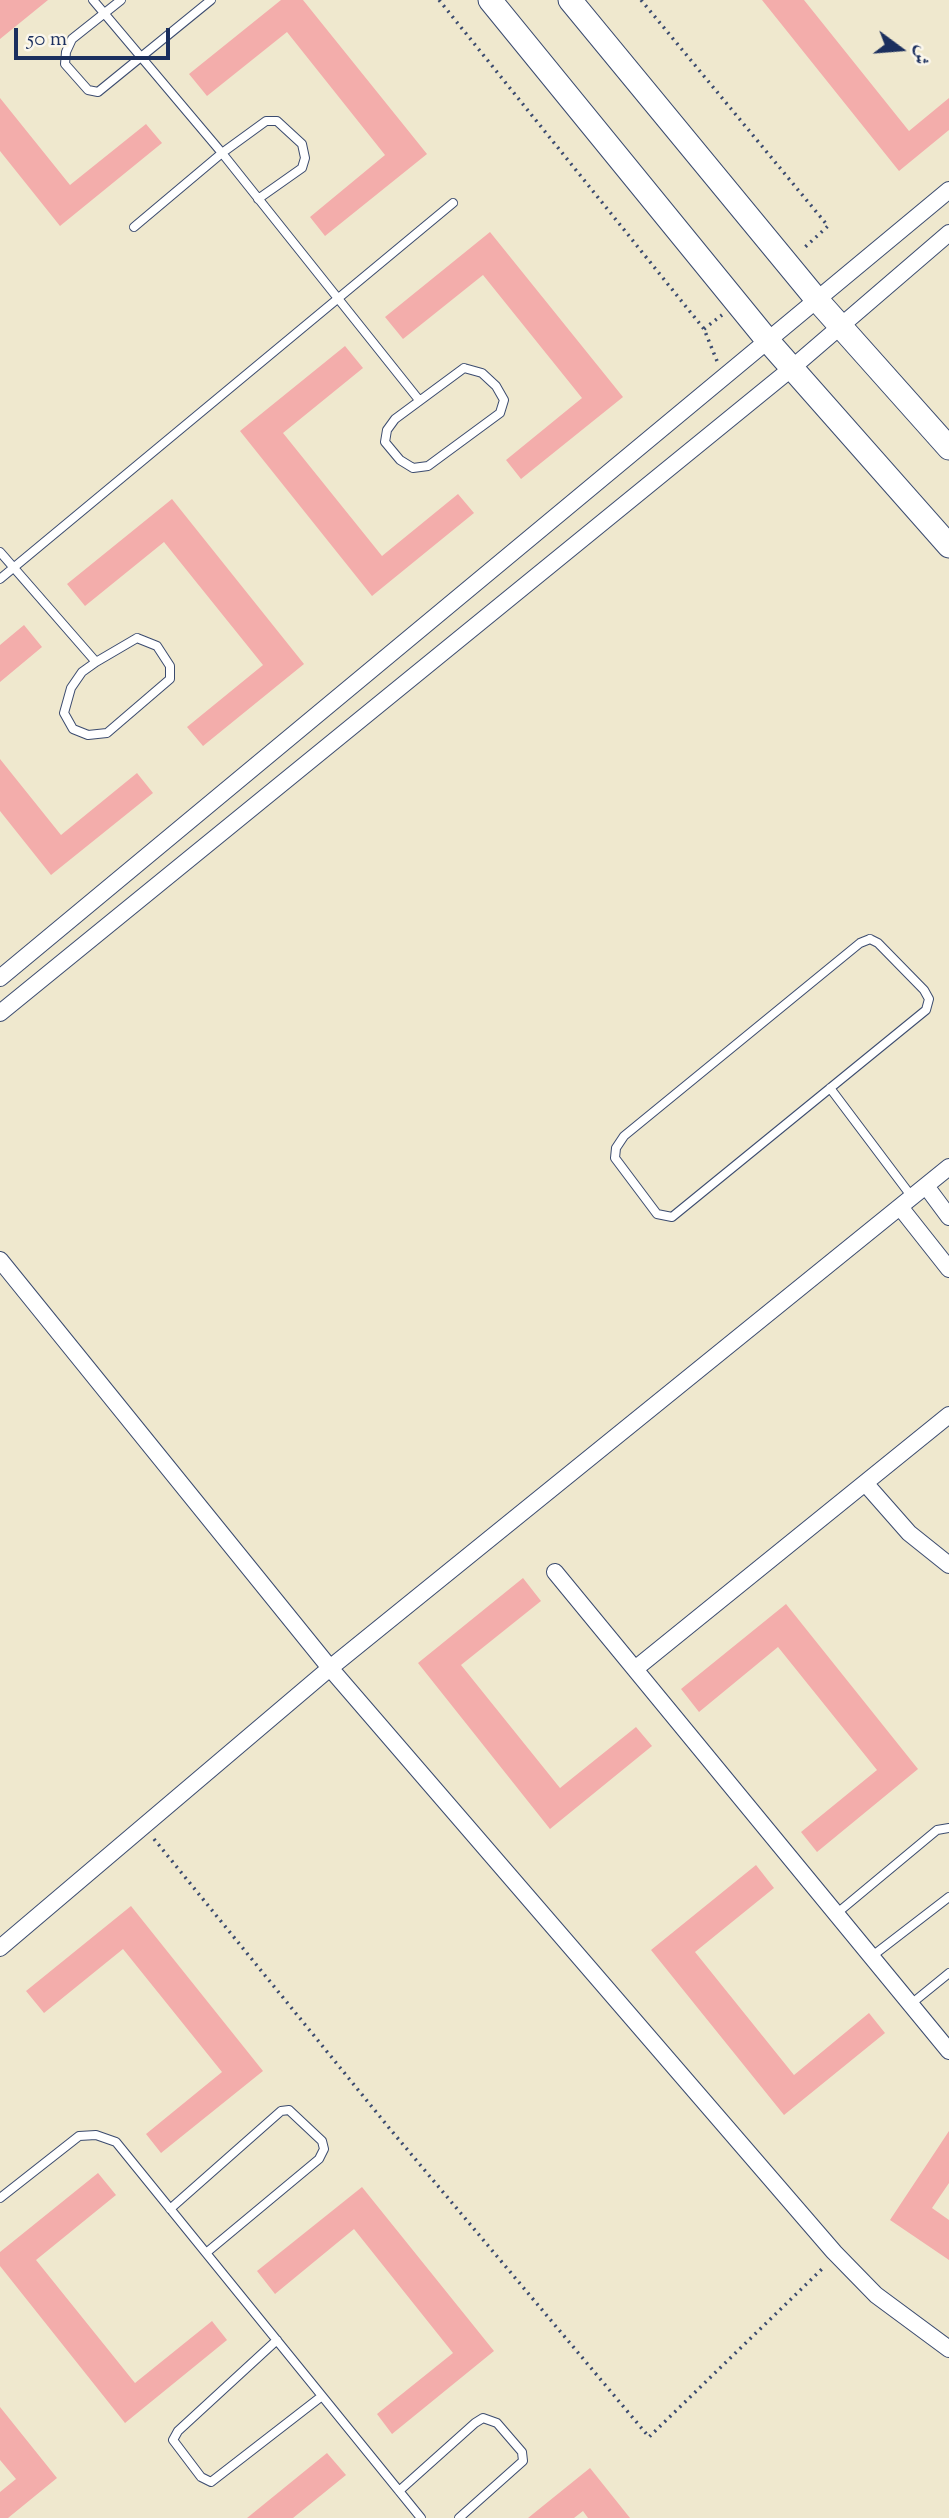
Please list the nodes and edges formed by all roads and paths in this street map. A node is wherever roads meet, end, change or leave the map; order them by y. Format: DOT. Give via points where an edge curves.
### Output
graph roads {
  1 [pos="93,0"];
  2 [pos="121,0"];
  3 [pos="211,0"];
  4 [pos="439,0"];
  5 [pos="490,0"];
  6 [pos="570,0"];
  7 [pos="641,0"];
  8 [pos="104,13"];
  9 [pos="139,56"];
  10 [pos="222,153"];
  11 [pos="949,190"];
  12 [pos="258,199"];
  13 [pos="453,203"];
  14 [pos="134,227"];
  15 [pos="949,233"];
  16 [pos="787,264"];
  17 [pos="339,297"];
  18 [pos="818,301"];
  19 [pos="839,326"];
  20 [pos="768,341"];
  21 [pos="792,368"];
  22 [pos="723,377"];
  23 [pos="419,400"];
  24 [pos="949,448"];
  25 [pos="949,546"];
  26 [pos="0,552"];
  27 [pos="13,568"];
  28 [pos="0,579"];
  29 [pos="96,662"];
  30 [pos="0,978"];
  31 [pos="0,1013"];
  32 [pos="830,1088"];
  33 [pos="949,1167"];
  34 [pos="926,1186"];
  35 [pos="906,1202"];
  36 [pos="949,1217"];
  37 [pos="0,1261"];
  38 [pos="949,1269"];
  39 [pos="949,1415"];
  40 [pos="865,1483"];
  41 [pos="949,1565"];
  42 [pos="555,1572"];
  43 [pos="330,1668"];
  44 [pos="635,1670"];
  45 [pos="143,1827"];
  46 [pos="949,1828"];
  47 [pos="949,1897"];
  48 [pos="836,1914"];
  49 [pos="0,1948"];
  50 [pos="871,1957"];
  51 [pos="949,1973"];
  52 [pos="910,2004"];
  53 [pos="949,2051"];
  54 [pos="0,2198"];
  55 [pos="170,2209"];
  56 [pos="206,2253"];
  57 [pos="837,2255"];
  58 [pos="277,2340"];
  59 [pos="949,2349"];
  60 [pos="322,2396"];
  61 [pos="400,2491"];
  62 [pos="421,2518"];
  63 [pos="459,2518"];
  1 -- 8 [label="lane"];
  2 -- 8 [label="lane"];
  3 -- 9 [label="lane"];
  4 -- 22 [label="path" via="704,329"];
  5 -- 20 [label="street"];
  6 -- 16 [label="street"];
  7 -- 16 [label="path" via="828,226"];
  8 -- 9 [label="lane"];
  8 -- 9 [label="lane" via="72,39 65,64 88,90 97,92"];
  9 -- 10 [label="lane"];
  10 -- 12 [label="lane"];
  10 -- 12 [label="lane" via="265,121 277,121 302,144 302,168"];
  10 -- 14 [label="lane"];
  11 -- 18 [label="street"];
  12 -- 17 [label="lane"];
  13 -- 17 [label="lane"];
  15 -- 19 [label="street"];
  16 -- 18 [label="street"];
  17 -- 23 [label="lane"];
  17 -- 27 [label="lane"];
  18 -- 19 [label="street"];
  18 -- 20 [label="street"];
  19 -- 21 [label="street"];
  19 -- 24 [label="street"];
  20 -- 21 [label="street"];
  20 -- 22 [label="street"];
  21 -- 25 [label="street"];
  21 -- 31 [label="street"];
  22 -- 30 [label="street"];
  23 -- 23 [label="lane" via="464,368 482,373 504,400 500,413 480,429 428,466 413,468 385,442 387,430"];
  26 -- 27 [label="lane"];
  27 -- 28 [label="lane"];
  27 -- 29 [label="lane"];
  29 -- 29 [label="lane" via="137,638 157,646 170,666 170,679 107,733 89,735 73,729 64,713 71,688"];
  32 -- 32 [label="lane" via="672,1217 657,1214 615,1158 624,1136 870,939 929,999 926,1010"];
  32 -- 35 [label="lane"];
  33 -- 34 [label="street"];
  34 -- 35 [label="street"];
  34 -- 36 [label="street"];
  35 -- 38 [label="street"];
  35 -- 43 [label="street"];
  37 -- 43 [label="street"];
  39 -- 40 [label="street"];
  40 -- 41 [label="street" via="909,1533"];
  40 -- 44 [label="street"];
  42 -- 44 [label="street"];
  43 -- 45 [label="street"];
  43 -- 57 [label="street"];
  44 -- 48 [label="street"];
  45 -- 49 [label="street"];
  45 -- 57 [label="path" via="649,2437"];
  46 -- 48 [label="lane" via="937,1830"];
  47 -- 50 [label="lane"];
  48 -- 50 [label="street"];
  50 -- 52 [label="street"];
  51 -- 52 [label="lane"];
  52 -- 53 [label="street"];
  54 -- 55 [label="lane" via="79,2136 96,2135 116,2142"];
  55 -- 56 [label="lane"];
  55 -- 56 [label="lane" via="281,2111 289,2110 322,2141 319,2159"];
  56 -- 58 [label="lane"];
  57 -- 59 [label="street" via="876,2295"];
  58 -- 60 [label="lane"];
  58 -- 60 [label="lane" via="173,2440 201,2477 211,2482"];
  60 -- 61 [label="lane"];
  61 -- 62 [label="lane"];
  61 -- 63 [label="lane" via="475,2423 483,2418 497,2423 522,2452 523,2461"];
}
